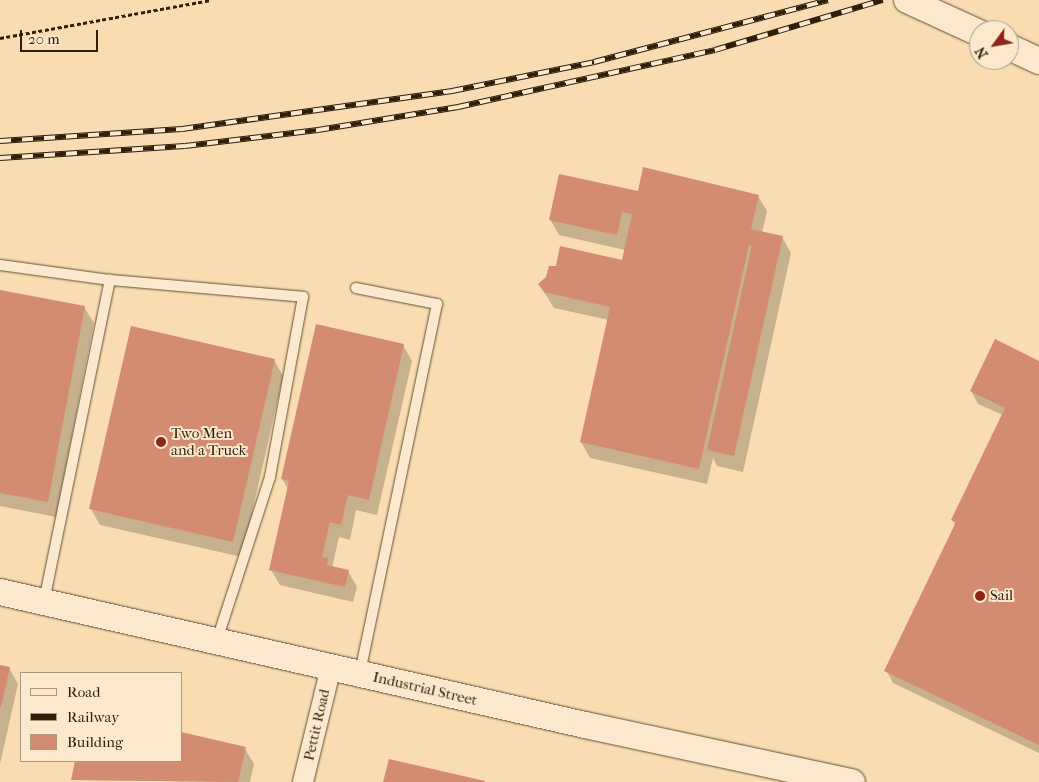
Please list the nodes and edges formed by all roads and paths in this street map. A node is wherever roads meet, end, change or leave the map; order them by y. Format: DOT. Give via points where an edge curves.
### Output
graph roads {
  1 [pos="211,0"];
  2 [pos="907,0"];
  3 [pos="969,28"];
  4 [pos="0,38"];
  5 [pos="1019,52"];
  6 [pos="1039,62"];
  7 [pos="0,265"];
  8 [pos="110,280"];
  9 [pos="356,288"];
  10 [pos="0,592"];
  11 [pos="44,602"];
  12 [pos="217,641"];
  13 [pos="331,667"];
  14 [pos="360,674"];
  15 [pos="304,782"];
  16 [pos="852,782"];
  1 -- 4 [label="path"];
  2 -- 3 [label="street"];
  5 -- 6 [label="street"];
  7 -- 8 [label="lane"];
  8 -- 11 [label="lane"];
  8 -- 12 [label="lane" via="303,297 270,477"];
  9 -- 14 [label="lane" via="437,304"];
  10 -- 11 [label="street, Industrial Street"];
  11 -- 12 [label="street, Industrial Street"];
  12 -- 13 [label="street, Industrial Street"];
  13 -- 14 [label="street, Industrial Street"];
  13 -- 15 [label="street, Pettit Road"];
  14 -- 16 [label="street, Industrial Street"];
}
